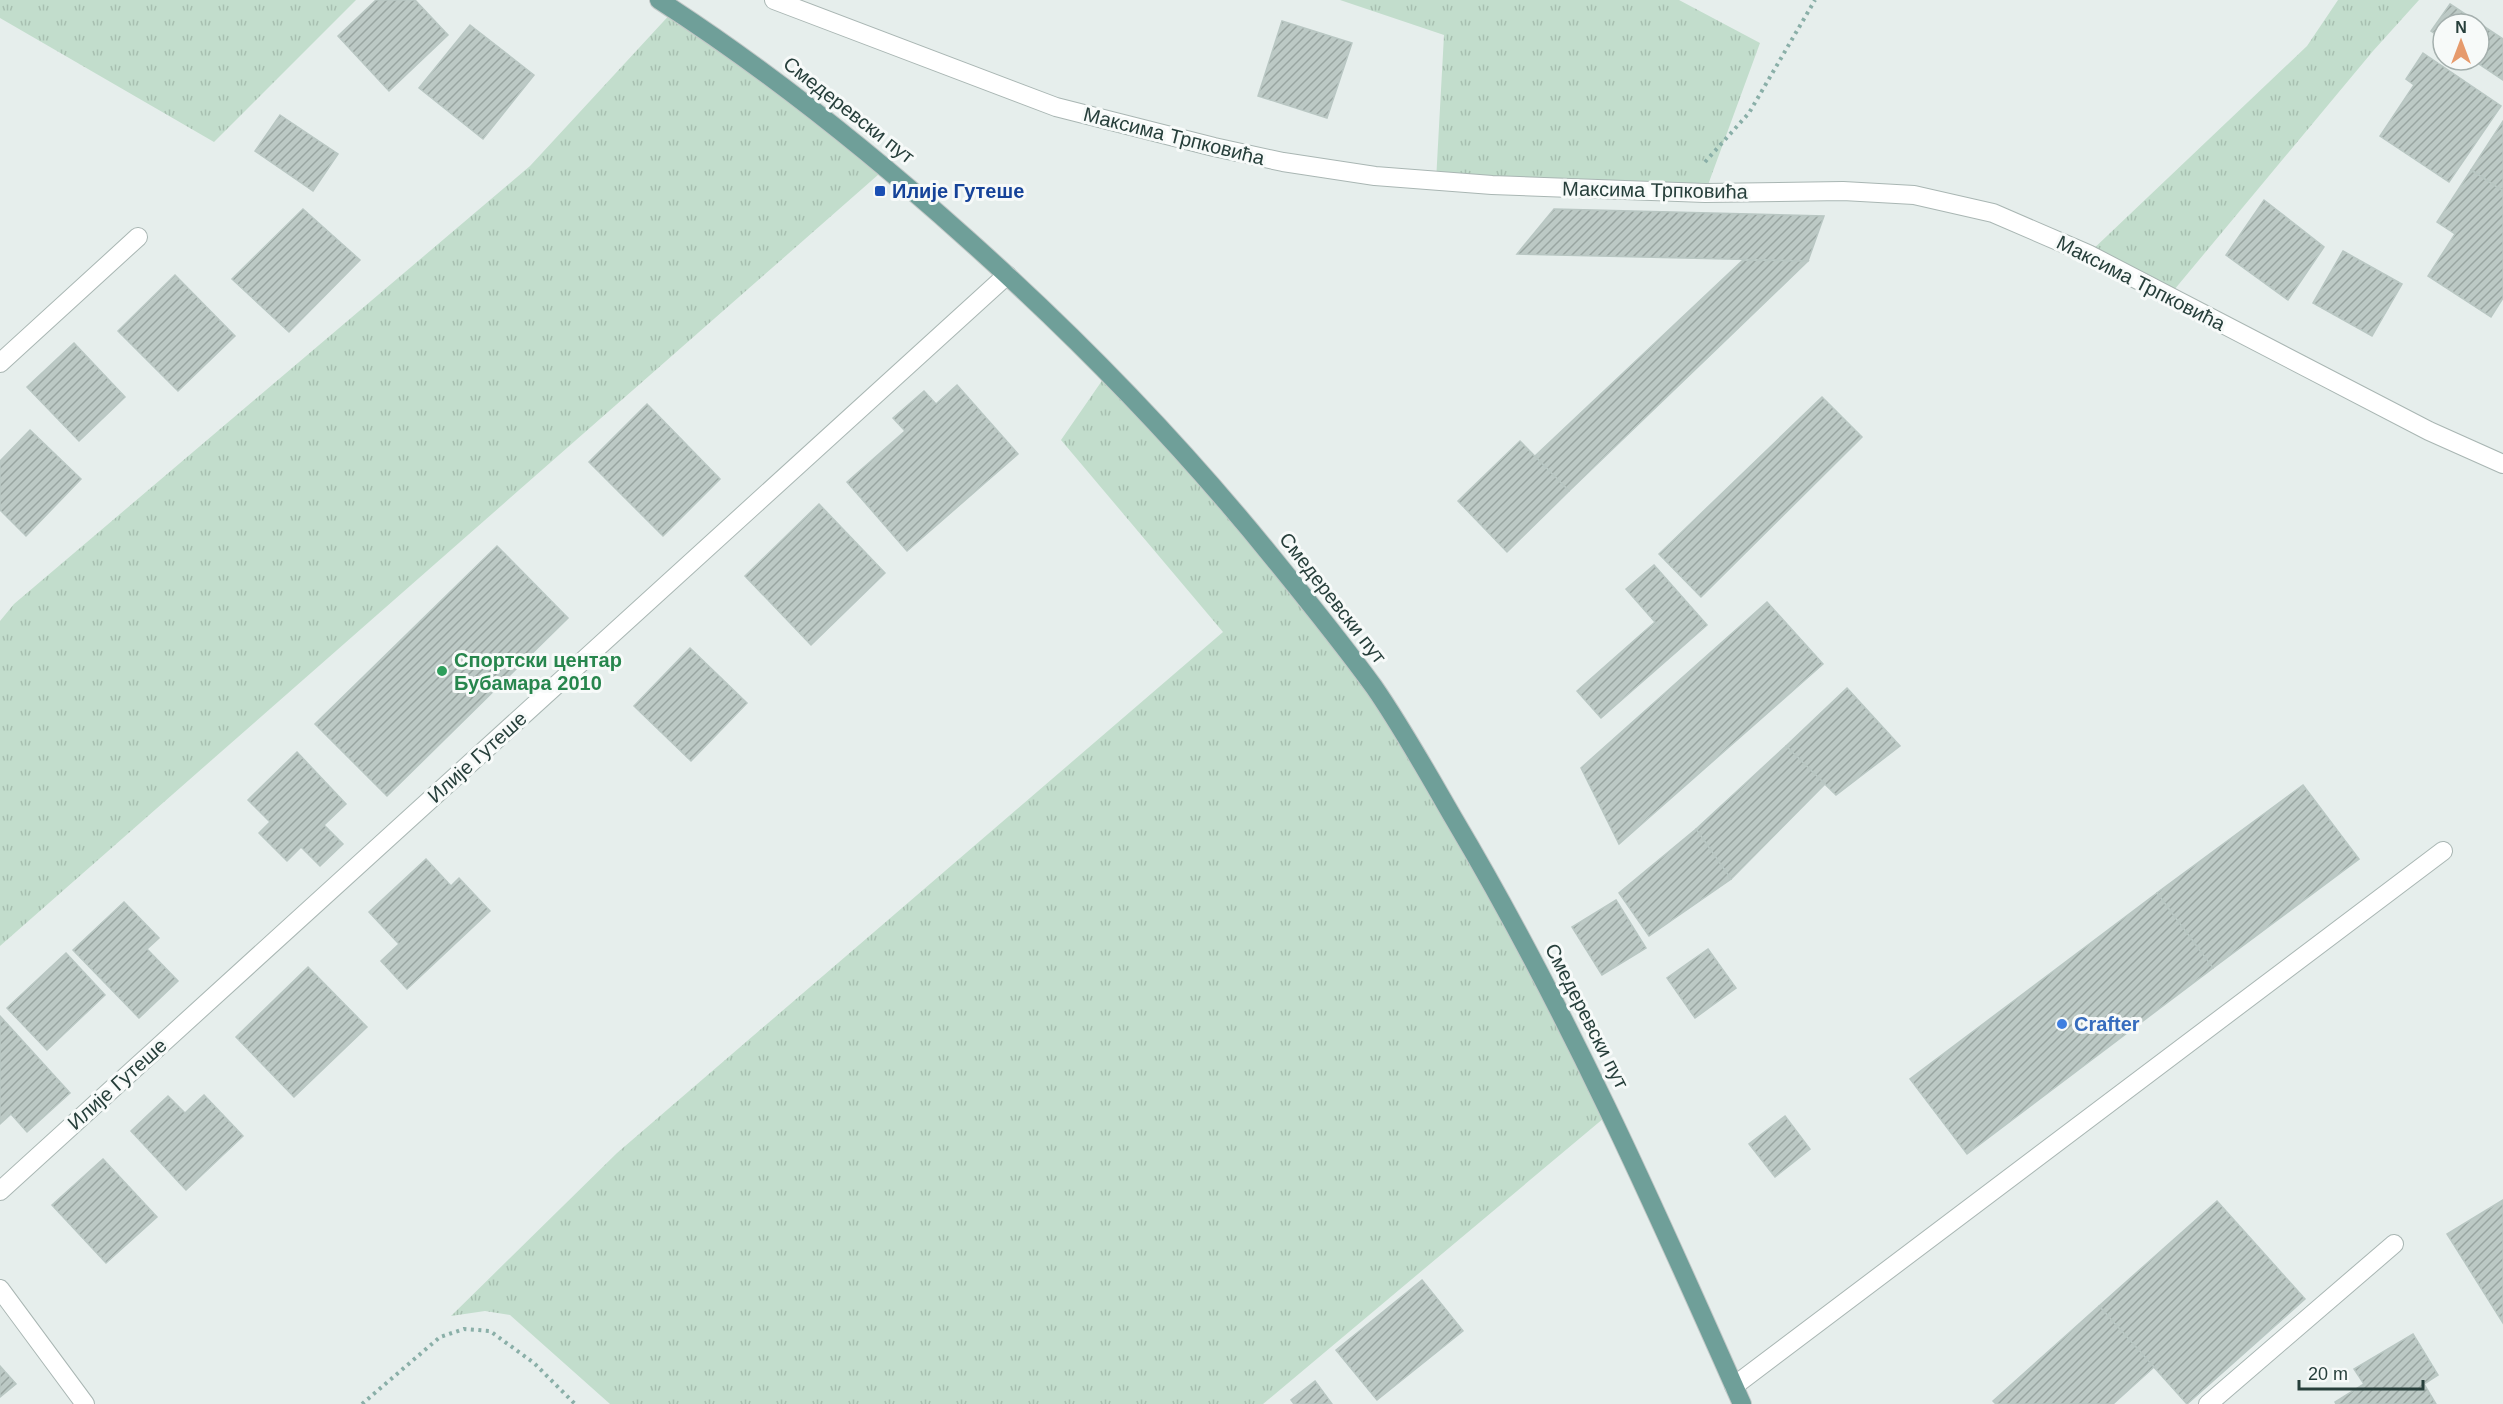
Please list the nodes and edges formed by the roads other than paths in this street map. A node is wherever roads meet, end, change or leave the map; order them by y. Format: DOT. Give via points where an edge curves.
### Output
graph roads {
  1 [pos="658,0"];
  2 [pos="774,0"];
  3 [pos="138,237"];
  4 [pos="1007,274"];
  5 [pos="0,363"];
  6 [pos="2503,464"];
  7 [pos="2444,851"];
  8 [pos="0,1191"];
  9 [pos="2394,1244"];
  10 [pos="0,1289"];
  11 [pos="1734,1386"];
  12 [pos="85,1404"];
  13 [pos="1742,1404"];
  14 [pos="2208,1404"];
  1 -- 4 [label="main road, Смедеревски пут" via="814,109 887,167"];
  2 -- 6 [label="street, Максима Трпковића" via="1056,107 1249,155 1436,182 1688,192 1843,191 1914,195 1993,213 2088,254 2429,431"];
  3 -- 5 [label="street"];
  4 -- 8 [label="street, Илије Гутеше"];
  4 -- 11 [label="main road, Смедеревски пут" via="1108,372 1220,492 1375,689 1478,859 1561,1012"];
  7 -- 11 [label="street"];
  9 -- 14 [label="street"];
  10 -- 12 [label="street"];
  11 -- 13 [label="main road, Смедеревски пут"];
}
